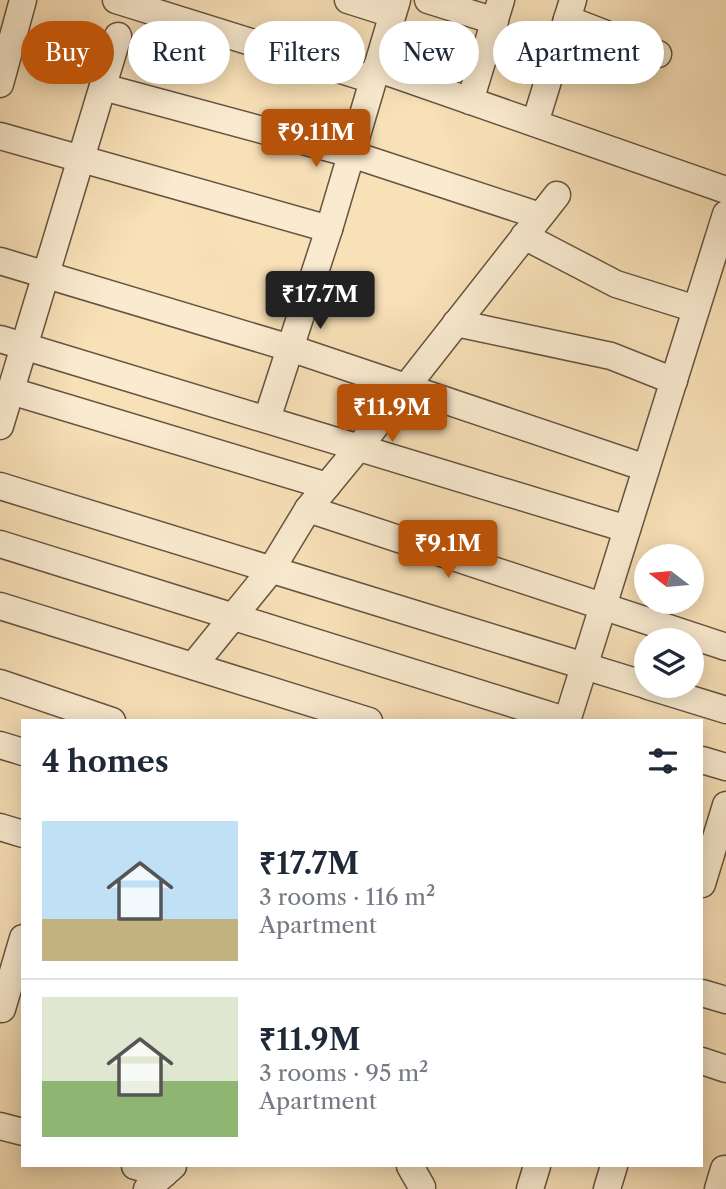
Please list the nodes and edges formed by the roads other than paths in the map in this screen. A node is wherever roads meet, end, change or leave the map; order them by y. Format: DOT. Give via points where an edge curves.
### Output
graph roads {
  1 [pos="23,0"];
  2 [pos="116,0"];
  3 [pos="348,0"];
  4 [pos="429,0"];
  5 [pos="394,7"];
  6 [pos="570,9"];
  7 [pos="498,10"];
  8 [pos="593,21"];
  9 [pos="118,37"];
  10 [pos="374,74"];
  11 [pos="0,84"];
  12 [pos="103,87"];
  13 [pos="470,101"];
  14 [pos="535,124"];
  15 [pos="0,136"];
  16 [pos="351,154"];
  17 [pos="81,159"];
  18 [pos="726,190"];
  19 [pos="557,195"];
  20 [pos="726,214"];
  21 [pos="532,226"];
  22 [pos="328,229"];
  23 [pos="722,244"];
  24 [pos="0,261"];
  25 [pos="46,274"];
  26 [pos="696,309"];
  27 [pos="456,323"];
  28 [pos="12,342"];
  29 [pos="290,348"];
  30 [pos="674,381"];
  31 [pos="405,388"];
  32 [pos="11,391"];
  33 [pos="267,419"];
  34 [pos="1,422"];
  35 [pos="359,447"];
  36 [pos="646,468"];
  37 [pos="0,486"];
  38 [pos="327,486"];
  39 [pos="308,509"];
  40 [pos="627,528"];
  41 [pos="0,544"];
  42 [pos="271,570"];
  43 [pos="0,606"];
  44 [pos="603,606"];
  45 [pos="233,616"];
  46 [pos="726,647"];
  47 [pos="193,666"];
  48 [pos="584,666"];
  49 [pos="634,682"];
  50 [pos="0,683"];
  51 [pos="686,698"];
  52 [pos="726,710"];
  53 [pos="98,718"];
  54 [pos="363,719"];
  55 [pos="562,719"];
  56 [pos="569,719"];
  57 [pos="0,745"];
  58 [pos="21,751"];
  59 [pos="703,760"];
  60 [pos="726,767"];
  61 [pos="726,805"];
  62 [pos="0,827"];
  63 [pos="21,833"];
  64 [pos="703,880"];
  65 [pos="703,883"];
  66 [pos="726,890"];
  67 [pos="21,948"];
  68 [pos="703,993"];
  69 [pos="726,1000"];
  70 [pos="8,1011"];
  71 [pos="703,1061"];
  72 [pos="726,1069"];
  73 [pos="0,1126"];
  74 [pos="21,1131"];
  75 [pos="138,1167"];
  76 [pos="537,1167"];
  77 [pos="614,1167"];
  78 [pos="161,1176"];
  79 [pos="530,1189"];
  80 [pos="607,1189"];
  1 -- 11 [label="street"];
  2 -- 10 [label="street"];
  3 -- 5 [label="street"];
  4 -- 7 [label="street"];
  5 -- 10 [label="street"];
  6 -- 8 [label="street"];
  6 -- 14 [label="street"];
  7 -- 13 [label="street"];
  9 -- 12 [label="street"];
  10 -- 13 [label="street"];
  10 -- 16 [label="street"];
  12 -- 16 [label="street"];
  12 -- 17 [label="street"];
  13 -- 14 [label="street"];
  14 -- 18 [label="street"];
  15 -- 17 [label="street"];
  16 -- 21 [label="street"];
  16 -- 22 [label="street"];
  17 -- 22 [label="street"];
  17 -- 25 [label="street"];
  19 -- 21 [label="street"];
  20 -- 23 [label="street"];
  21 -- 26 [label="street" via="616,284"];
  21 -- 27 [label="street"];
  22 -- 29 [label="street"];
  23 -- 26 [label="street"];
  24 -- 25 [label="street"];
  25 -- 28 [label="street"];
  25 -- 29 [label="street"];
  26 -- 30 [label="street"];
  27 -- 30 [label="street" via="611,356"];
  27 -- 31 [label="street"];
  28 -- 32 [label="street"];
  28 -- 33 [label="street"];
  29 -- 31 [label="street"];
  29 -- 33 [label="street"];
  30 -- 36 [label="street"];
  31 -- 35 [label="street"];
  31 -- 36 [label="street"];
  32 -- 34 [label="street"];
  32 -- 38 [label="street"];
  33 -- 35 [label="street"];
  35 -- 38 [label="street"];
  35 -- 40 [label="street"];
  36 -- 40 [label="street"];
  37 -- 42 [label="street"];
  38 -- 39 [label="street"];
  39 -- 42 [label="street"];
  39 -- 44 [label="street"];
  40 -- 44 [label="street"];
  41 -- 45 [label="street"];
  42 -- 45 [label="street"];
  42 -- 48 [label="street"];
  43 -- 47 [label="street"];
  44 -- 46 [label="street"];
  44 -- 48 [label="street"];
  45 -- 47 [label="street"];
  45 -- 55 [label="street"];
  47 -- 54 [label="street"];
  48 -- 49 [label="street"];
  48 -- 56 [label="street"];
  50 -- 53 [label="street"];
  51 -- 52 [label="street"];
  57 -- 58 [label="street"];
  59 -- 60 [label="street"];
  61 -- 64 [label="street"];
  62 -- 63 [label="street"];
  65 -- 66 [label="street"];
  67 -- 70 [label="street"];
  68 -- 69 [label="street"];
  71 -- 72 [label="street"];
  73 -- 74 [label="street"];
  75 -- 78 [label="street"];
  76 -- 79 [label="street"];
  77 -- 80 [label="street"];
}
